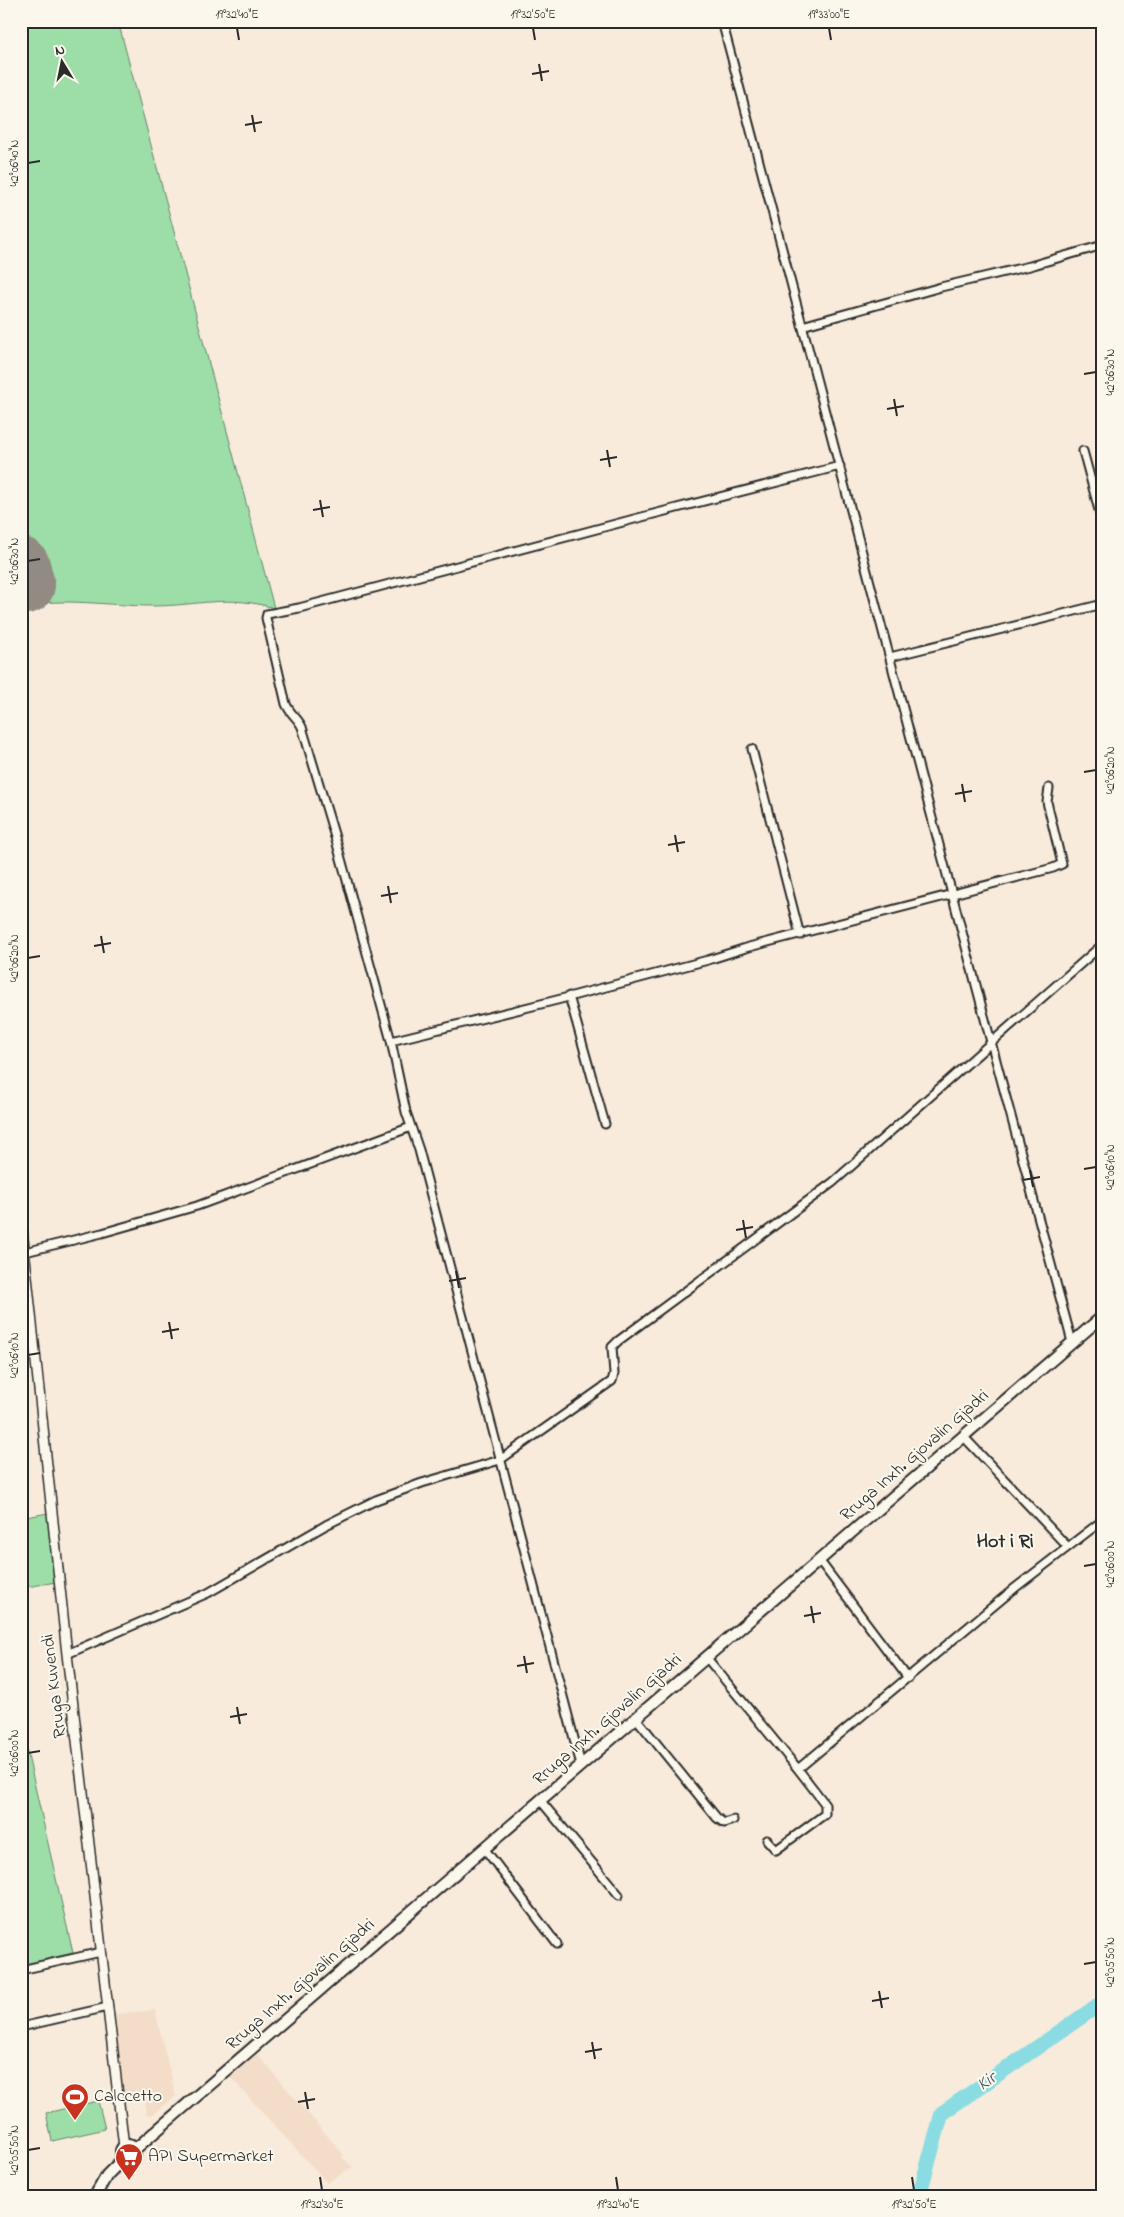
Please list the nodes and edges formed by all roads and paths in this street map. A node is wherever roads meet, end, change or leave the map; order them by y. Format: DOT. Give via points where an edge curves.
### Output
graph roads {
  1 [pos="722,21"];
  2 [pos="1103,245"];
  3 [pos="802,326"];
  4 [pos="1083,451"];
  5 [pos="840,466"];
  6 [pos="1103,524"];
  7 [pos="1103,604"];
  8 [pos="890,657"];
  9 [pos="752,749"];
  10 [pos="1049,788"];
  11 [pos="952,895"];
  12 [pos="800,934"];
  13 [pos="1103,944"];
  14 [pos="569,996"];
  15 [pos="391,1041"];
  16 [pos="991,1042"];
  17 [pos="605,1124"];
  18 [pos="411,1127"];
  19 [pos="21,1220"];
  20 [pos="25,1252"];
  21 [pos="1103,1316"];
  22 [pos="1072,1342"];
  23 [pos="963,1436"];
  24 [pos="500,1460"];
  25 [pos="1103,1520"];
  26 [pos="1067,1546"];
  27 [pos="819,1560"];
  28 [pos="67,1654"];
  29 [pos="706,1657"];
  30 [pos="908,1678"];
  31 [pos="636,1718"];
  32 [pos="581,1765"];
  33 [pos="798,1768"];
  34 [pos="540,1800"];
  35 [pos="733,1820"];
  36 [pos="767,1840"];
  37 [pos="484,1848"];
  38 [pos="619,1895"];
  39 [pos="557,1944"];
  40 [pos="101,1952"];
  41 [pos="21,1970"];
  42 [pos="108,2007"];
  43 [pos="21,2027"];
  44 [pos="129,2148"];
  45 [pos="95,2196"];
  1 -- 3 [label="street"];
  2 -- 3 [label="street"];
  3 -- 5 [label="street"];
  4 -- 6 [label="street"];
  5 -- 8 [label="street"];
  5 -- 15 [label="street" via="267,614 288,711 302,727"];
  7 -- 8 [label="street"];
  8 -- 11 [label="street"];
  9 -- 12 [label="street"];
  10 -- 11 [label="street" via="1047,802 1062,864"];
  11 -- 12 [label="street"];
  11 -- 16 [label="street"];
  12 -- 14 [label="street"];
  13 -- 16 [label="street"];
  14 -- 15 [label="street"];
  14 -- 17 [label="street"];
  15 -- 18 [label="street"];
  16 -- 22 [label="street"];
  16 -- 24 [label="street" via="832,1183 618,1341 612,1348 612,1382"];
  18 -- 20 [label="street" via="197,1206 102,1234"];
  18 -- 24 [label="street"];
  19 -- 20 [label="street, Rruga Kuvendi"];
  20 -- 28 [label="street, Rruga Kuvendi"];
  21 -- 22 [label="main road, Rruga Inxh. Gjovalin Gjadri"];
  22 -- 23 [label="main road, Rruga Inxh. Gjovalin Gjadri"];
  23 -- 26 [label="street"];
  23 -- 27 [label="main road, Rruga Inxh. Gjovalin Gjadri"];
  24 -- 28 [label="street" via="376,1500 208,1593"];
  24 -- 32 [label="street"];
  25 -- 26 [label="street"];
  26 -- 30 [label="street"];
  27 -- 29 [label="main road, Rruga Inxh. Gjovalin Gjadri"];
  27 -- 30 [label="street"];
  28 -- 40 [label="street, Rruga Kuvendi"];
  29 -- 31 [label="main road, Rruga Inxh. Gjovalin Gjadri"];
  29 -- 33 [label="street"];
  30 -- 33 [label="street"];
  31 -- 32 [label="main road, Rruga Inxh. Gjovalin Gjadri"];
  31 -- 35 [label="street" via="717,1818 724,1822"];
  32 -- 34 [label="main road, Rruga Inxh. Gjovalin Gjadri"];
  33 -- 36 [label="street" via="825,1804 826,1814 776,1850"];
  34 -- 37 [label="main road, Rruga Inxh. Gjovalin Gjadri"];
  34 -- 38 [label="street"];
  37 -- 39 [label="street"];
  37 -- 44 [label="main road, Rruga Inxh. Gjovalin Gjadri"];
  40 -- 41 [label="street"];
  40 -- 42 [label="street, Rruga Kuvendi"];
  42 -- 43 [label="street"];
  42 -- 44 [label="street, Rruga Kuvendi"];
  44 -- 45 [label="main road, Rruga Inxh. Gjovalin Gjadri" via="132,2158 124,2158 104,2179"];
}
